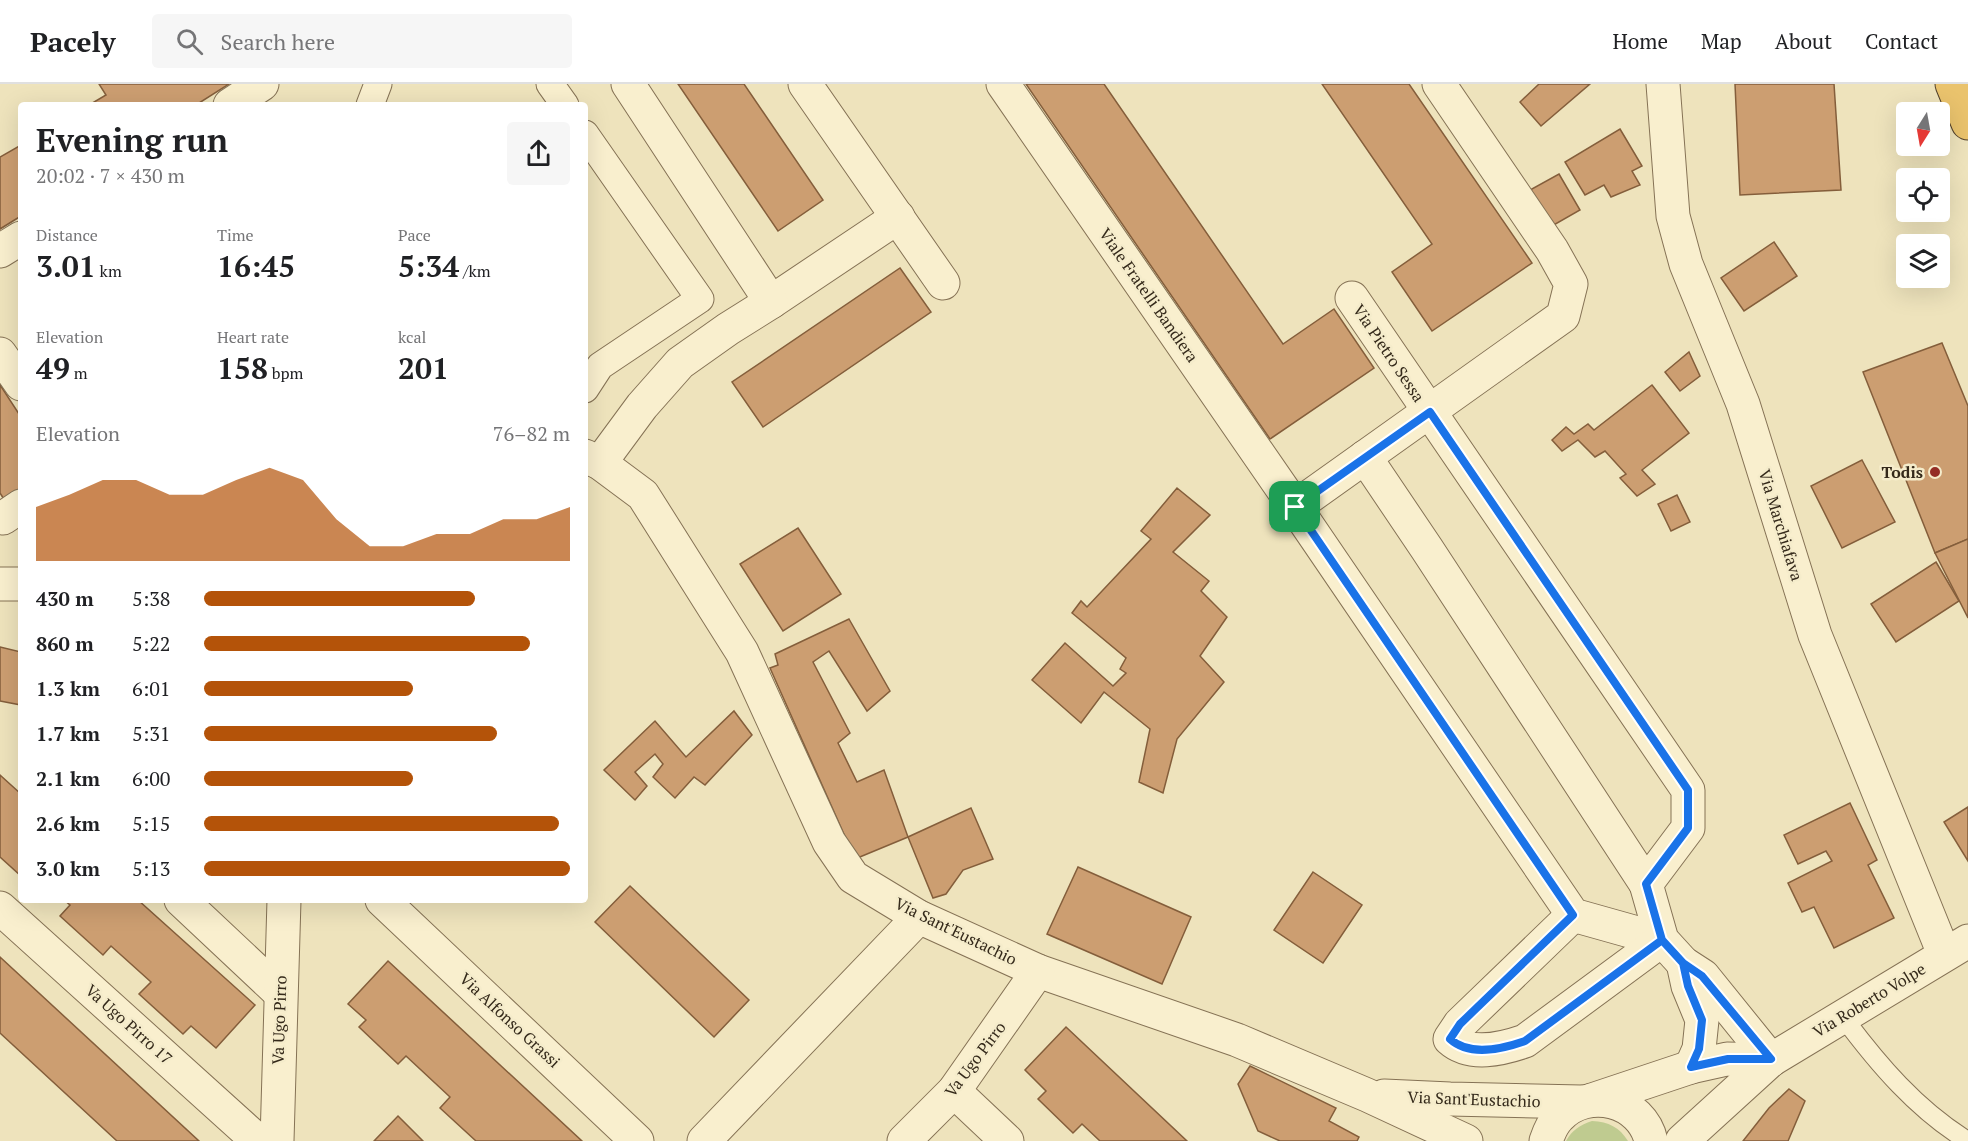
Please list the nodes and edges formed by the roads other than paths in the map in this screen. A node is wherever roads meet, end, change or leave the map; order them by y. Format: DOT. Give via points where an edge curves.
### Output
graph roads {
  1 [pos="262,84"];
  2 [pos="378,84"];
  3 [pos="550,84"];
  4 [pos="628,84"];
  5 [pos="805,84"];
  6 [pos="1003,84"];
  7 [pos="1438,84"];
  8 [pos="1663,84"];
  9 [pos="1952,84"];
  10 [pos="228,92"];
  11 [pos="371,102"];
  12 [pos="563,102"];
  13 [pos="1968,123"];
  14 [pos="588,138"];
  15 [pos="898,217"];
  16 [pos="18,240"];
  17 [pos="0,251"];
  18 [pos="943,283"];
  19 [pos="1352,298"];
  20 [pos="771,302"];
  21 [pos="0,354"];
  22 [pos="18,380"];
  23 [pos="588,384"];
  24 [pos="1430,412"];
  25 [pos="1365,457"];
  26 [pos="592,459"];
  27 [pos="1295,507"];
  28 [pos="18,508"];
  29 [pos="0,517"];
  30 [pos="0,584"];
  31 [pos="18,584"];
  32 [pos="1646,884"];
  33 [pos="184,903"];
  34 [pos="288,903"];
  35 [pos="385,903"];
  36 [pos="0,908"];
  37 [pos="1573,915"];
  38 [pos="919,917"];
  39 [pos="1956,947"];
  40 [pos="1672,952"];
  41 [pos="1038,971"];
  42 [pos="280,993"];
  43 [pos="1842,1017"];
  44 [pos="1771,1059"];
  45 [pos="1691,1067"];
  46 [pos="954,1090"];
  47 [pos="1367,1095"];
  48 [pos="1587,1101"];
  49 [pos="1945,1133"];
  50 [pos="258,1141"];
  51 [pos="277,1141"];
  52 [pos="638,1141"];
  53 [pos="704,1141"];
  54 [pos="904,1141"];
  55 [pos="1007,1141"];
  56 [pos="1466,1141"];
  57 [pos="1546,1141"];
  58 [pos="1650,1141"];
  59 [pos="1682,1141"];
  60 [pos="1968,1141"];
  1 -- 10 [label="street"];
  2 -- 11 [label="street"];
  3 -- 12 [label="street"];
  4 -- 20 [label="street"];
  5 -- 15 [label="street"];
  6 -- 27 [label="street, Viale Fratelli Bandiera"];
  7 -- 24 [label="street" via="1552,250 1571,284 1563,316"];
  8 -- 39 [label="street, Via Marchiafava" via="1673,216 1686,264 1743,404 1815,635"];
  9 -- 13 [label="highway"];
  14 -- 23 [label="street" via="700,299 600,366"];
  15 -- 18 [label="street"];
  15 -- 20 [label="street"];
  16 -- 17 [label="street"];
  19 -- 24 [label="street, Via Pietro Sessa"];
  20 -- 26 [label="street" via="680,363"];
  21 -- 22 [label="street"];
  24 -- 25 [label="street"];
  24 -- 32 [label="street, Via Pietro Sessa" via="1688,790 1688,828"];
  25 -- 27 [label="street"];
  25 -- 32 [label="street"];
  26 -- 38 [label="street, Via Sant'Eustachio" via="643,495 742,652 829,842 854,877"];
  27 -- 37 [label="street, Viale Fratelli Bandiera"];
  28 -- 29 [label="street"];
  30 -- 31 [label="street"];
  32 -- 40 [label="street"];
  33 -- 42 [label="street"];
  34 -- 42 [label="street, Va Ugo Pirro"];
  35 -- 52 [label="street, Via Alfonso Grassi"];
  36 -- 50 [label="street, Va Ugo Pirro 17"];
  37 -- 40 [label="street"];
  37 -- 40 [label="street" via="1460,1024 1450,1039 1459,1047 1475,1049 1502,1048 1525,1041"];
  38 -- 41 [label="street, Via Sant'Eustachio"];
  38 -- 53 [label="street"];
  39 -- 43 [label="street, Via Roberto Volpe"];
  40 -- 44 [label="street" via="1702,976"];
  40 -- 45 [label="street" via="1702,1020 1699,1049"];
  41 -- 46 [label="street, Va Ugo Pirro"];
  41 -- 47 [label="street, Via Sant'Eustachio" via="1237,1040"];
  42 -- 51 [label="street, Va Ugo Pirro"];
  43 -- 44 [label="street, Via Roberto Volpe"];
  43 -- 49 [label="lane"];
  44 -- 45 [label="street" via="1728,1059"];
  44 -- 59 [label="street, Via Roberto Volpe"];
  45 -- 48 [label="street"];
  46 -- 54 [label="street, Va Ugo Pirro"];
  46 -- 55 [label="street"];
  47 -- 48 [label="street, Via Sant'Eustachio"];
  47 -- 56 [label="street, Via Sant'Eustachio"];
  48 -- 57 [label="street" via="1558,1117"];
  48 -- 58 [label="street" via="1610,1101 1626,1107 1640,1118"];
  49 -- 60 [label="lane"];
}
